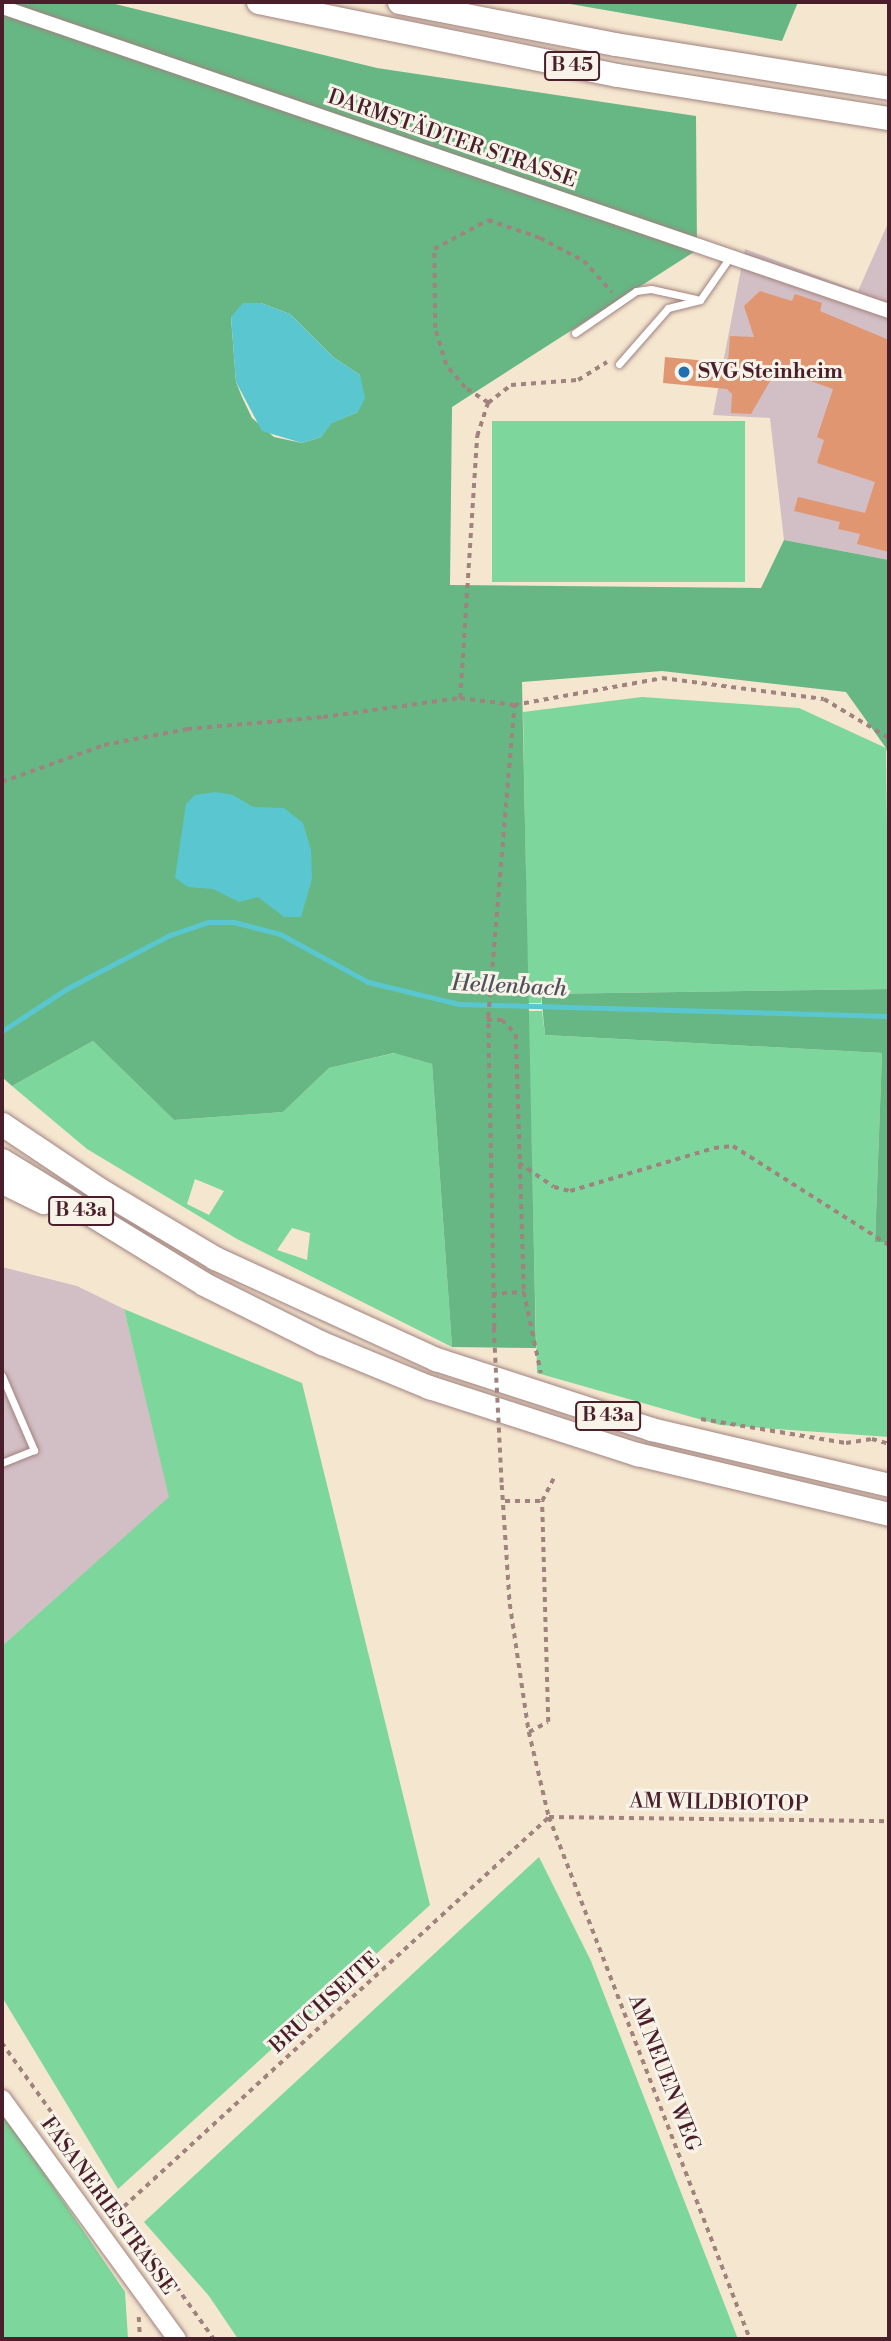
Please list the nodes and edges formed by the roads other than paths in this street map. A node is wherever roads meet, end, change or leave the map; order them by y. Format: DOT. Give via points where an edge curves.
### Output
graph roads {
  1 [pos="258,2"];
  2 [pos="399,2"];
  3 [pos="2,7"];
  4 [pos="889,88"];
  5 [pos="889,118"];
  6 [pos="730,256"];
  7 [pos="700,300"];
  8 [pos="889,311"];
  9 [pos="575,333"];
  10 [pos="619,365"];
  11 [pos="2,1124"];
  12 [pos="2,1160"];
  13 [pos="2,1182"];
  14 [pos="162,1259"];
  15 [pos="2,1378"];
  16 [pos="2,1464"];
  17 [pos="889,1485"];
  18 [pos="889,1514"];
  19 [pos="2,2099"];
  20 [pos="177,2339"];
  1 -- 5 [label="highway, B 45" via="603,72"];
  2 -- 4 [label="highway, B 45" via="615,44"];
  3 -- 6 [label="street, DARMSTÄDTER STRASSE"];
  6 -- 7 [label="lane"];
  6 -- 8 [label="street, DARMSTÄDTER STRASSE"];
  7 -- 9 [label="lane" via="651,289 636,291"];
  7 -- 10 [label="lane" via="668,308"];
  11 -- 17 [label="highway, B 43a" via="215,1258 425,1354 510,1386 651,1429"];
  12 -- 14 [label="highway, B 43a"];
  13 -- 14 [label="highway"];
  14 -- 18 [label="highway, B 43a" via="322,1343 518,1419 723,1477"];
  15 -- 16 [label="lane" via="34,1450"];
  19 -- 20 [label="street, FASANERIESTRASSE"];
}
